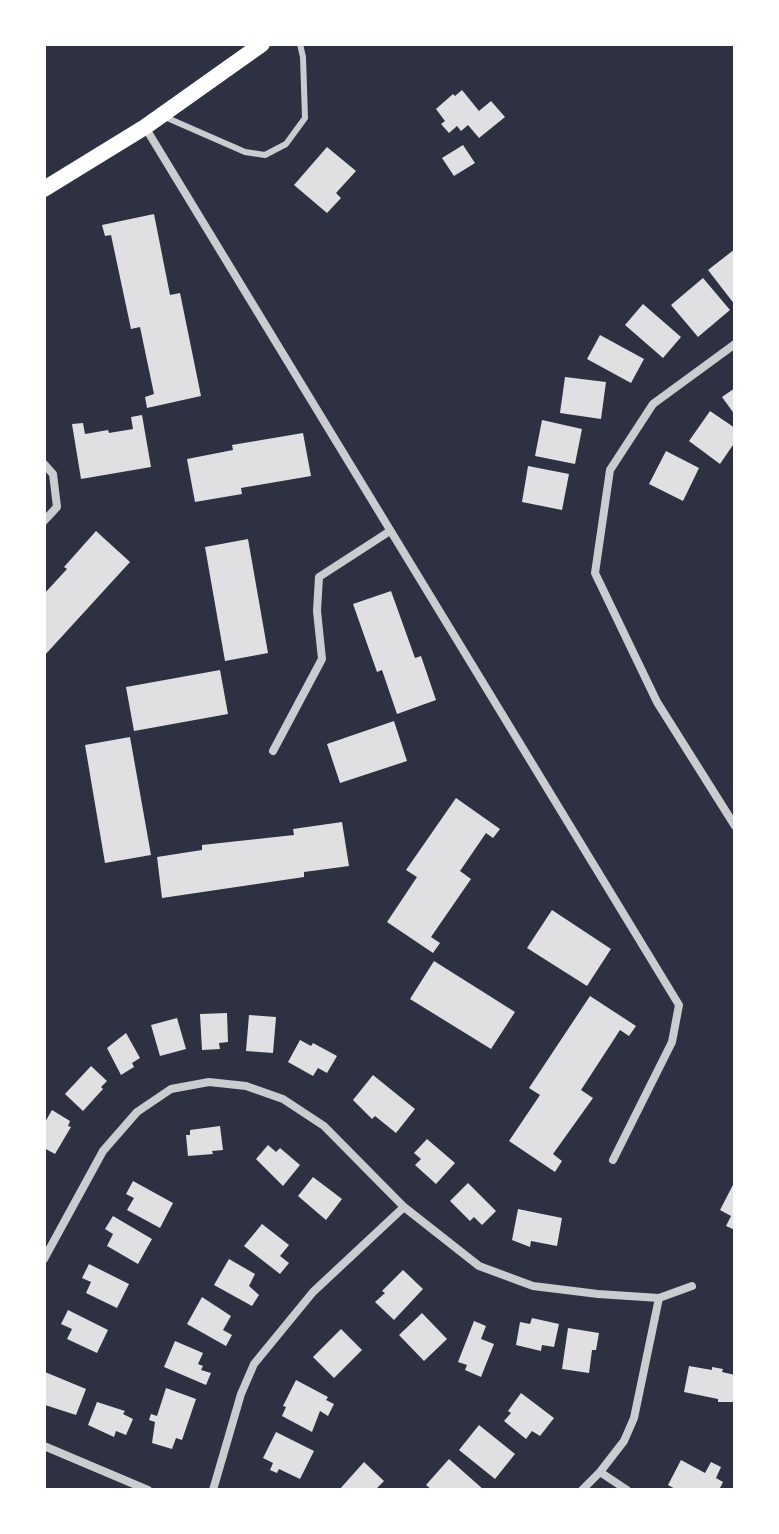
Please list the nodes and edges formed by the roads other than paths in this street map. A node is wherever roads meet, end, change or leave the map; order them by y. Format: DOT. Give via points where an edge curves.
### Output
graph roads {
  1 [pos="262,44"];
  2 [pos="300,44"];
  3 [pos="161,115"];
  4 [pos="145,127"];
  5 [pos="44,189"];
  6 [pos="735,344"];
  7 [pos="44,464"];
  8 [pos="44,521"];
  9 [pos="390,531"];
  10 [pos="273,751"];
  11 [pos="735,826"];
  12 [pos="613,1160"];
  13 [pos="404,1207"];
  14 [pos="44,1259"];
  15 [pos="692,1286"];
  16 [pos="659,1298"];
  17 [pos="44,1446"];
  18 [pos="600,1472"];
  19 [pos="148,1490"];
  20 [pos="213,1490"];
  21 [pos="582,1490"];
  22 [pos="627,1490"];
  1 -- 3 [label="main road"];
  2 -- 3 [label="lane" via="305,118 286,144 265,155 245,152"];
  3 -- 4 [label="main road"];
  4 -- 5 [label="main road"];
  4 -- 9 [label="street"];
  6 -- 11 [label="street" via="653,404 610,470 595,573 657,702"];
  7 -- 8 [label="street" via="53,474 57,507"];
  9 -- 10 [label="street" via="319,577 322,659"];
  9 -- 12 [label="street" via="679,1005 672,1042"];
  13 -- 14 [label="street" via="324,1126 283,1099 246,1086 209,1082 171,1089 137,1112 103,1151"];
  13 -- 16 [label="street" via="479,1266 533,1286"];
  13 -- 20 [label="street" via="313,1292 254,1364"];
  15 -- 16 [label="street"];
  16 -- 18 [label="street" via="634,1418"];
  17 -- 19 [label="street"];
  18 -- 21 [label="street"];
  18 -- 22 [label="street"];
}
